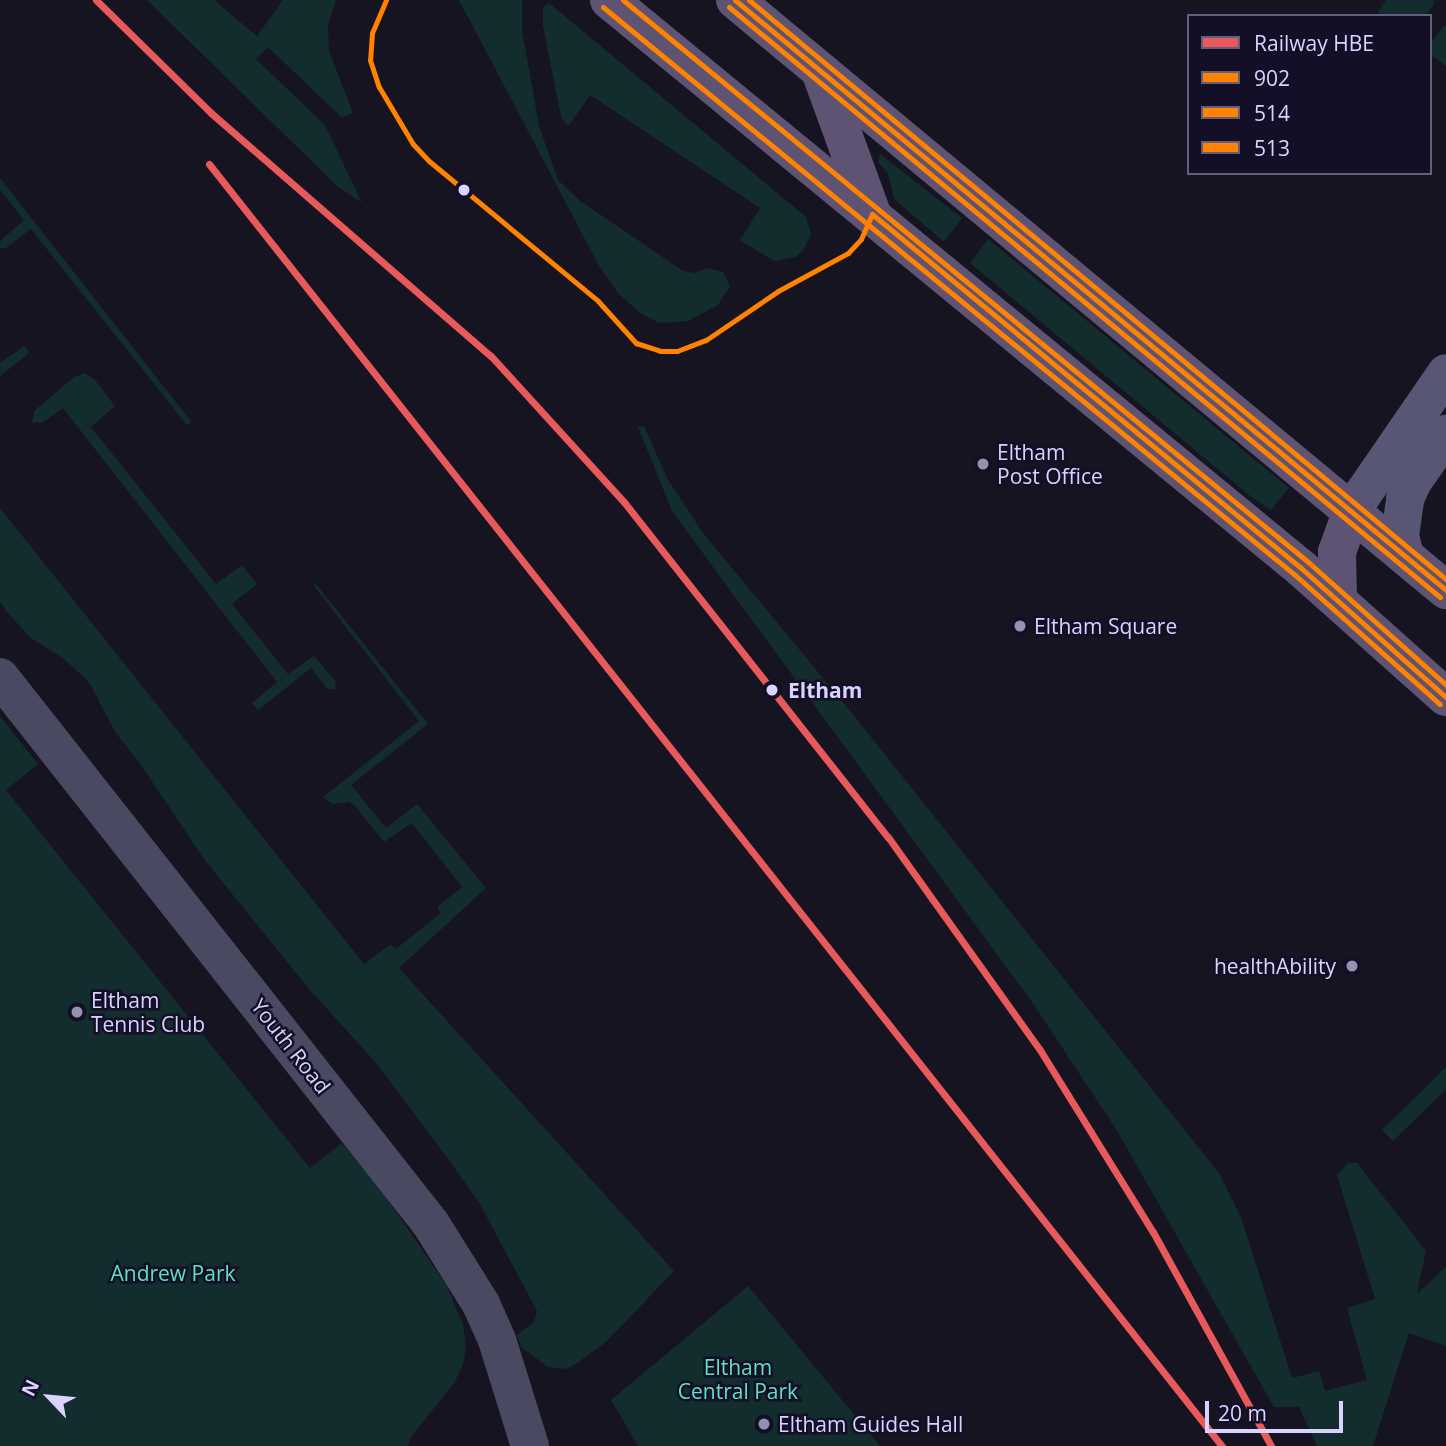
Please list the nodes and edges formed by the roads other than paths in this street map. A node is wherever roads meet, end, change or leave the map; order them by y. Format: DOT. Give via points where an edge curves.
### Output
graph roads {
  1 [pos="609,0"];
  2 [pos="747,4"];
  3 [pos="820,71"];
  4 [pos="872,214"];
  5 [pos="1446,373"];
  6 [pos="1446,434"];
  7 [pos="1352,510"];
  8 [pos="1405,555"];
  9 [pos="1446,590"];
  10 [pos="1338,600"];
  11 [pos="0,677"];
  12 [pos="1446,697"];
  13 [pos="530,1446"];
  1 -- 4 [label="main road"];
  2 -- 3 [label="main road"];
  3 -- 4 [label="main road"];
  3 -- 7 [label="main road"];
  4 -- 10 [label="main road"];
  5 -- 7 [label="street"];
  6 -- 8 [label="street" via="1405,499 1400,536"];
  7 -- 8 [label="main road"];
  7 -- 10 [label="main road" via="1337,552"];
  8 -- 9 [label="main road"];
  10 -- 12 [label="main road"];
  11 -- 13 [label="street, Youth Road" via="431,1224 481,1304"];
}
